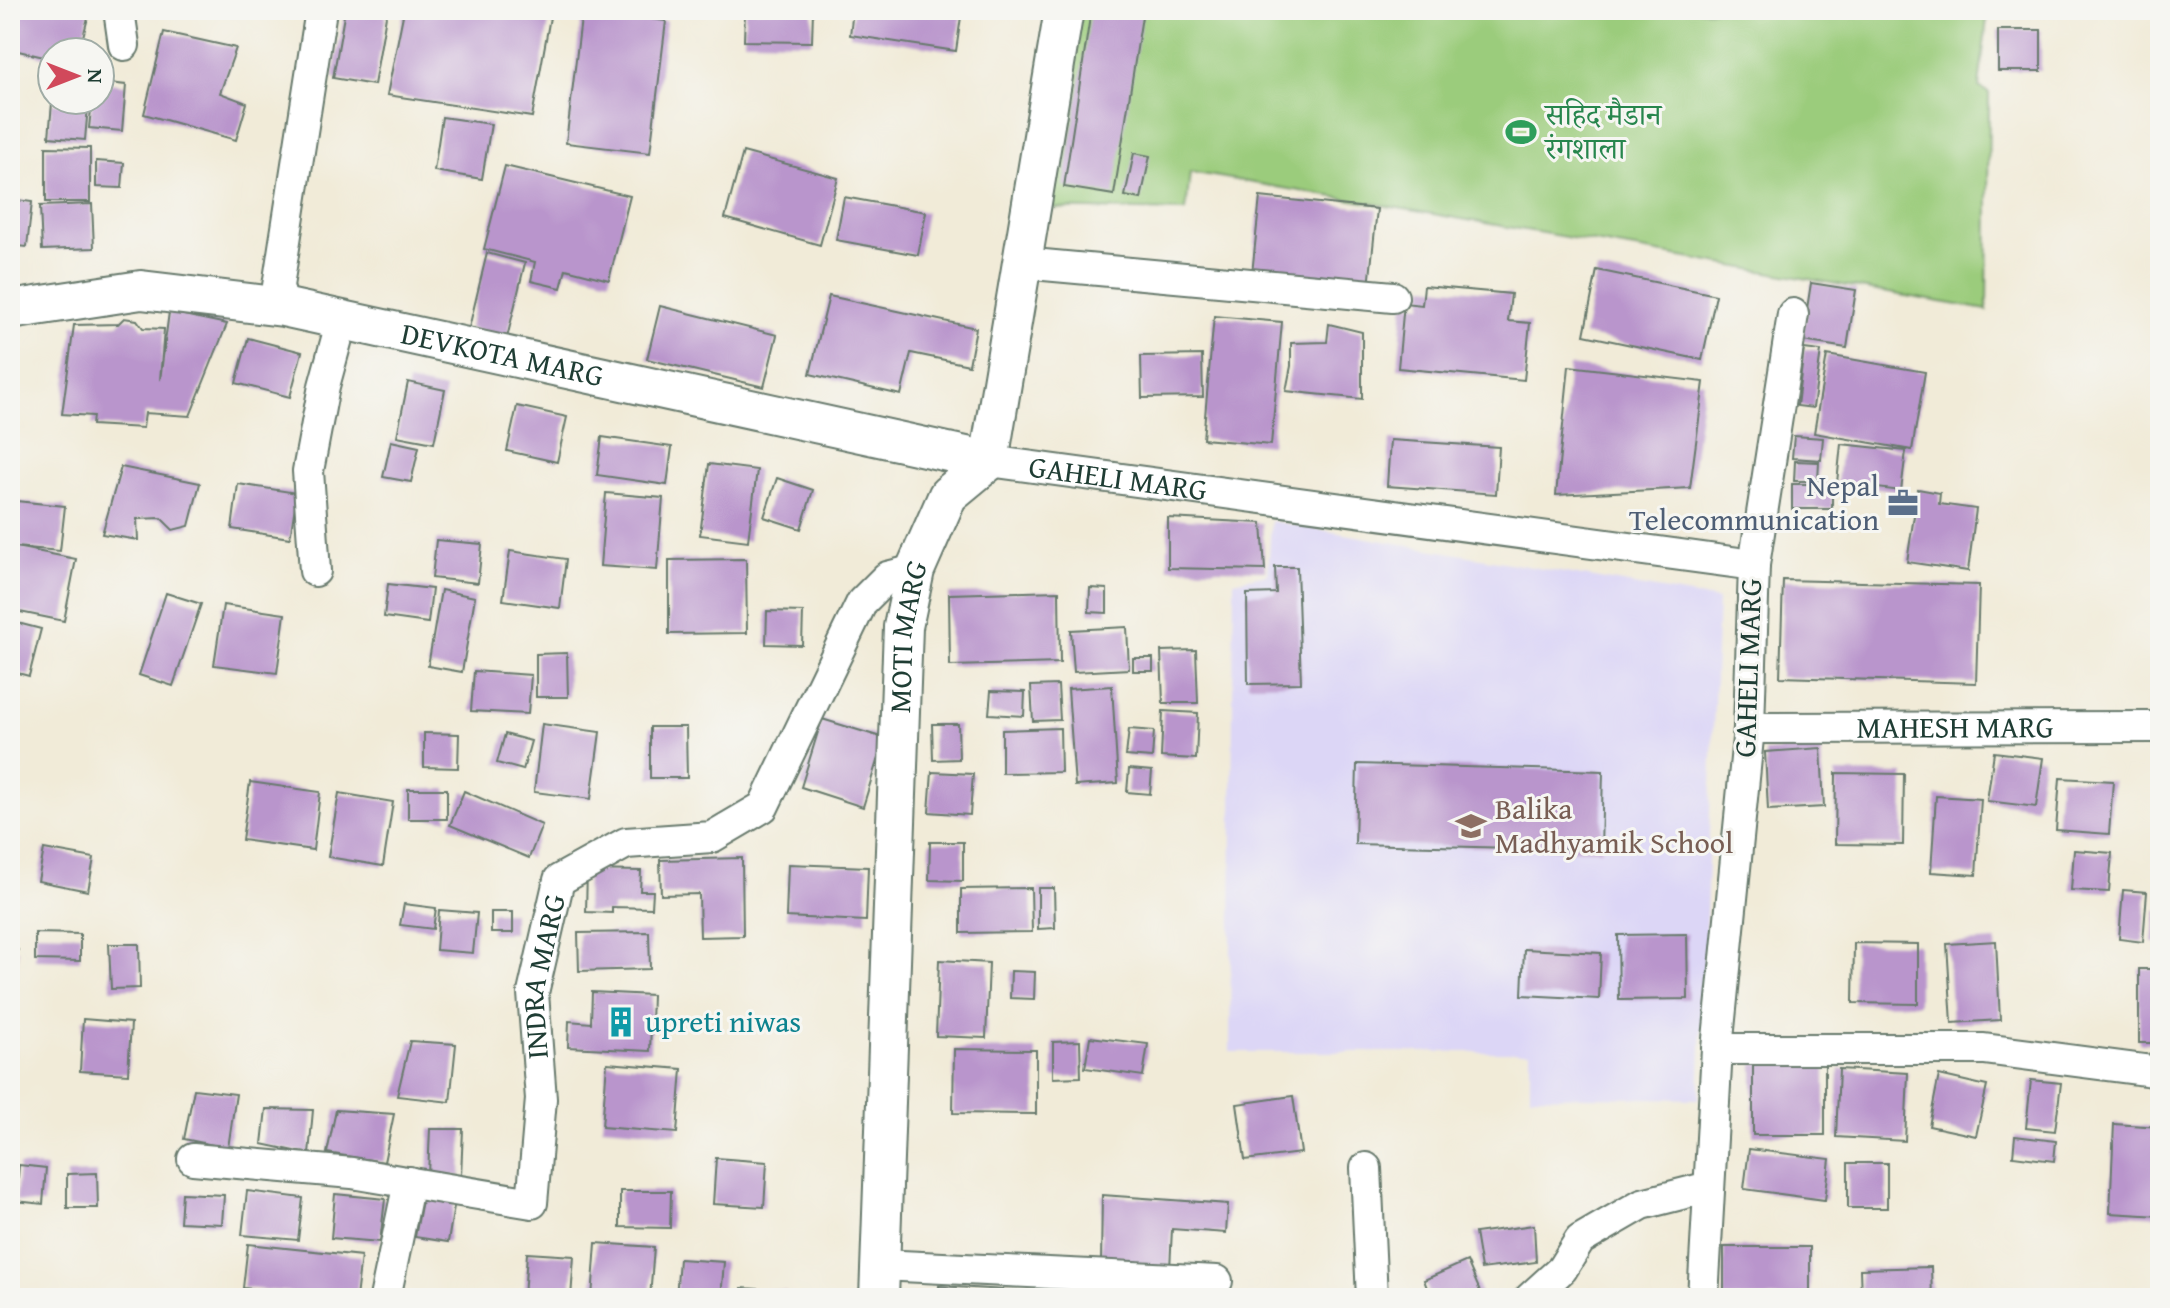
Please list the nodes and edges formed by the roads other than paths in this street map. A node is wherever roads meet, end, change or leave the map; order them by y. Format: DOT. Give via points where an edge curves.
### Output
graph roads {
  1 [pos="119,10"];
  2 [pos="321,10"];
  3 [pos="1064,10"];
  4 [pos="124,45"];
  5 [pos="1022,263"];
  6 [pos="1393,297"];
  7 [pos="283,307"];
  8 [pos="10,310"];
  9 [pos="1793,314"];
  10 [pos="342,320"];
  11 [pos="989,461"];
  12 [pos="1754,565"];
  13 [pos="915,570"];
  14 [pos="315,571"];
  15 [pos="2160,727"];
  16 [pos="1749,728"];
  17 [pos="1717,1049"];
  18 [pos="2160,1072"];
  19 [pos="193,1159"];
  20 [pos="1366,1168"];
  21 [pos="409,1182"];
  22 [pos="1709,1187"];
  23 [pos="1217,1281"];
  24 [pos="880,1282"];
  25 [pos="385,1298"];
  26 [pos="1372,1298"];
  27 [pos="1530,1298"];
  28 [pos="1703,1298"];
  1 -- 4 [label="street"];
  2 -- 7 [label="street" via="278,286"];
  3 -- 5 [label="street"];
  5 -- 6 [label="street"];
  5 -- 11 [label="street"];
  7 -- 8 [label="street, DEVKOTA MARG" via="141,290"];
  7 -- 10 [label="street, DEVKOTA MARG"];
  9 -- 12 [label="street"];
  10 -- 11 [label="street, DEVKOTA MARG"];
  10 -- 14 [label="street" via="308,471"];
  11 -- 12 [label="street, GAHELI MARG"];
  11 -- 13 [label="street, MOTI MARG" via="948,495"];
  12 -- 16 [label="street, GAHELI MARG"];
  13 -- 21 [label="street, INDRA MARG" via="887,577 862,602 763,807 712,837 626,843 559,880 533,993 541,1099 532,1203"];
  13 -- 24 [label="street, MOTI MARG" via="903,627"];
  15 -- 16 [label="street, MAHESH MARG"];
  16 -- 17 [label="street, GAHELI MARG"];
  17 -- 18 [label="street" via="1984,1049"];
  17 -- 22 [label="street, GAHELI MARG"];
  19 -- 21 [label="street"];
  20 -- 26 [label="street"];
  21 -- 25 [label="street"];
  22 -- 27 [label="street" via="1642,1204 1580,1240 1562,1269"];
  22 -- 28 [label="street, GAHELI MARG"];
  23 -- 24 [label="street"];
}
